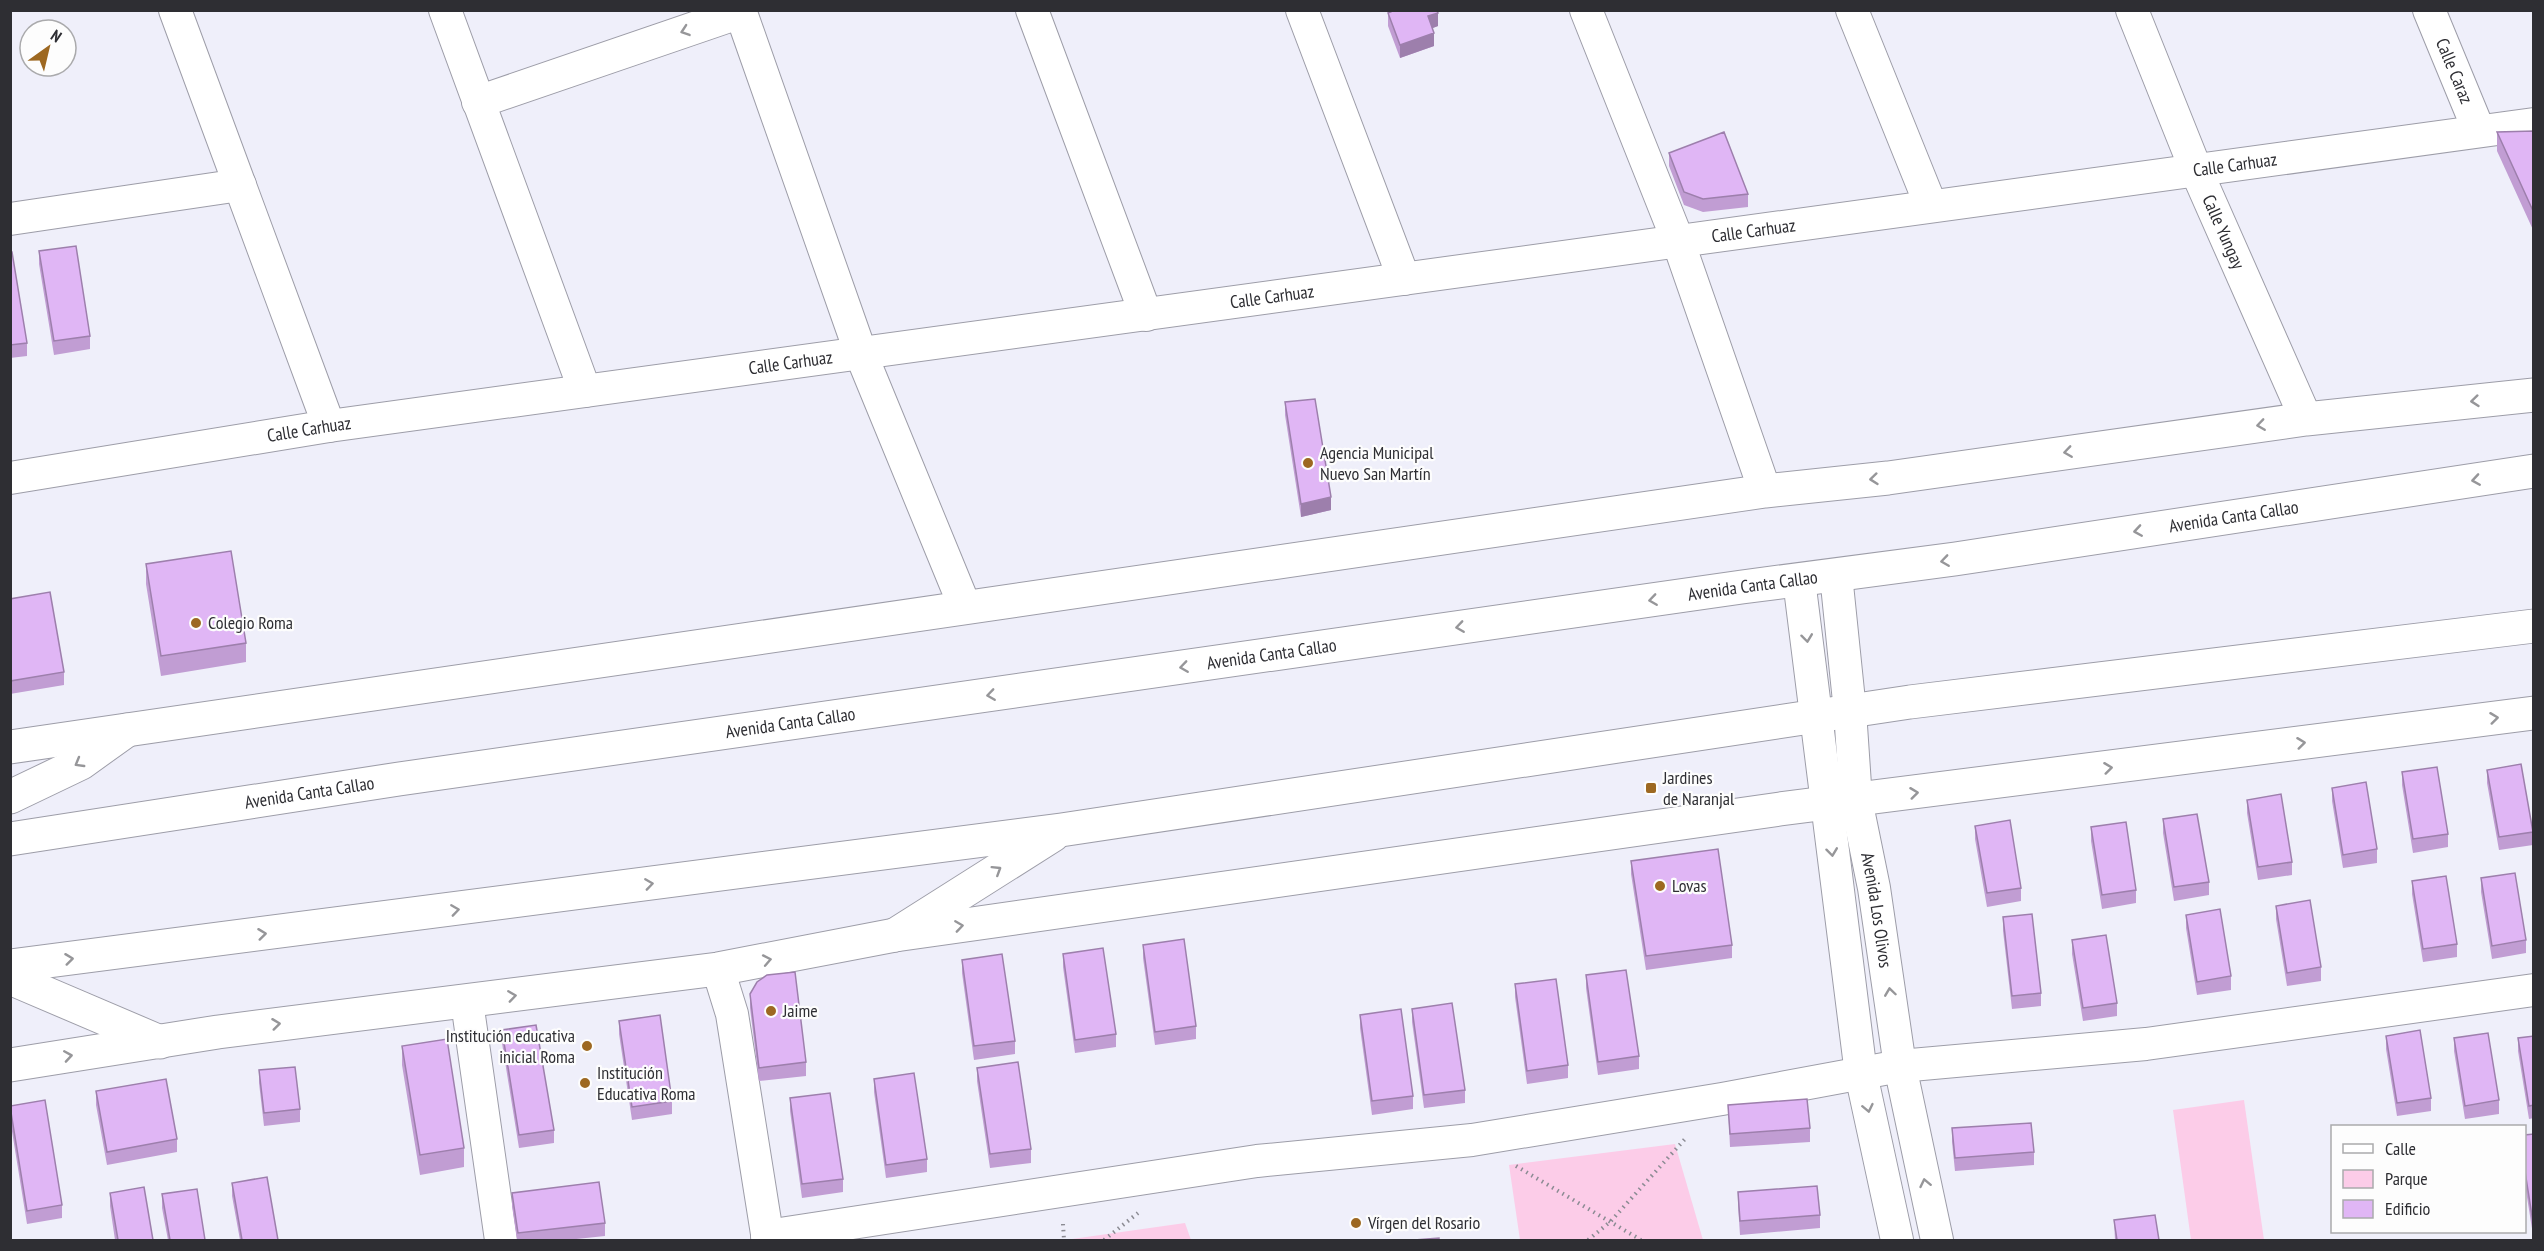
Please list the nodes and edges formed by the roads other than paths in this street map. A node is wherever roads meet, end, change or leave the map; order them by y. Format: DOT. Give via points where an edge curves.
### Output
graph roads {
  1 [pos="175,10"];
  2 [pos="445,10"];
  3 [pos="1032,10"];
  4 [pos="1302,10"];
  5 [pos="1586,10"];
  6 [pos="1852,10"];
  7 [pos="2132,10"];
  8 [pos="2429,10"];
  9 [pos="741,11"];
  10 [pos="478,102"];
  11 [pos="2534,124"];
  12 [pos="2480,131"];
  13 [pos="2196,170"];
  14 [pos="240,185"];
  15 [pos="1931,207"];
  16 [pos="10,219"];
  17 [pos="1677,241"];
  18 [pos="1404,279"];
  19 [pos="1146,315"];
  20 [pos="861,354"];
  21 [pos="585,391"];
  22 [pos="2534,395"];
  23 [pos="2306,418"];
  24 [pos="329,426"];
  25 [pos="2532,470"];
  26 [pos="10,477"];
  27 [pos="1765,491"];
  28 [pos="1836,575"];
  29 [pos="1799,580"];
  30 [pos="965,607"];
  31 [pos="2534,626"];
  32 [pos="1850,711"];
  33 [pos="2534,713"];
  34 [pos="1817,717"];
  35 [pos="128,730"];
  36 [pos="10,747"];
  37 [pos="10,797"];
  38 [pos="1841,801"];
  39 [pos="1061,830"];
  40 [pos="10,839"];
  41 [pos="895,935"];
  42 [pos="10,966"];
  43 [pos="718,969"];
  44 [pos="10,978"];
  45 [pos="2534,990"];
  46 [pos="467,1002"];
  47 [pos="160,1042"];
  48 [pos="10,1065"];
  49 [pos="1900,1066"];
  50 [pos="1861,1074"];
  51 [pos="768,1238"];
  52 [pos="501,1240"];
  53 [pos="1897,1240"];
  54 [pos="1937,1240"];
  1 -- 14 [label="street"];
  2 -- 10 [label="street"];
  3 -- 19 [label="street"];
  4 -- 18 [label="street"];
  5 -- 17 [label="street"];
  6 -- 15 [label="street"];
  7 -- 13 [label="street, Calle Yungay"];
  8 -- 12 [label="street, Calle Caraz"];
  9 -- 10 [label="street, one-way"];
  9 -- 20 [label="street"];
  10 -- 21 [label="street"];
  11 -- 12 [label="street, Calle Carhuaz"];
  12 -- 13 [label="street, Calle Carhuaz"];
  13 -- 15 [label="street, Calle Carhuaz"];
  13 -- 23 [label="street, Calle Yungay"];
  14 -- 16 [label="street"];
  14 -- 24 [label="street"];
  15 -- 17 [label="street, Calle Carhuaz"];
  17 -- 18 [label="street, Calle Carhuaz"];
  17 -- 27 [label="street"];
  18 -- 19 [label="street, Calle Carhuaz"];
  19 -- 20 [label="street, Calle Carhuaz"];
  20 -- 21 [label="street, Calle Carhuaz"];
  20 -- 30 [label="street"];
  21 -- 24 [label="street, Calle Carhuaz"];
  22 -- 23 [label="main road, one-way"];
  23 -- 27 [label="main road, one-way" via="1888,478"];
  24 -- 26 [label="street, Calle Carhuaz"];
  25 -- 28 [label="main road, Avenida Canta Callao, one-way"];
  27 -- 30 [label="main road"];
  28 -- 29 [label="main road, Avenida Canta Callao"];
  28 -- 32 [label="street, Avenida Los Olivos"];
  29 -- 34 [label="street, Avenida Los Olivos, one-way"];
  29 -- 40 [label="main road, Avenida Canta Callao, one-way" via="399,779"];
  30 -- 35 [label="main road"];
  31 -- 32 [label="main road"];
  32 -- 34 [label="main road"];
  32 -- 38 [label="street, Avenida Los Olivos"];
  38 -- 33 [label="main road, one-way"];
  34 -- 38 [label="street, Avenida Los Olivos"];
  34 -- 39 [label="main road"];
  35 -- 36 [label="main road"];
  35 -- 37 [label="main road, one-way" via="81,763"];
  41 -- 38 [label="main road, one-way"];
  49 -- 38 [label="street, Avenida Los Olivos, one-way" via="1874,888"];
  38 -- 50 [label="street, Avenida Los Olivos, one-way"];
  41 -- 39 [label="main road, one-way"];
  42 -- 39 [label="main road, one-way"];
  43 -- 41 [label="main road, one-way"];
  46 -- 43 [label="main road, one-way"];
  43 -- 51 [label="street" via="732,1014"];
  44 -- 47 [label="main road"];
  45 -- 49 [label="street" via="2146,1044"];
  47 -- 46 [label="main road, one-way" via="428,1004"];
  46 -- 52 [label="street"];
  48 -- 47 [label="main road, one-way"];
  49 -- 50 [label="street"];
  54 -- 49 [label="street, Avenida Los Olivos, one-way"];
  50 -- 51 [label="street" via="1472,1140 1257,1161"];
  50 -- 53 [label="street, Avenida Los Olivos, one-way"];
}
